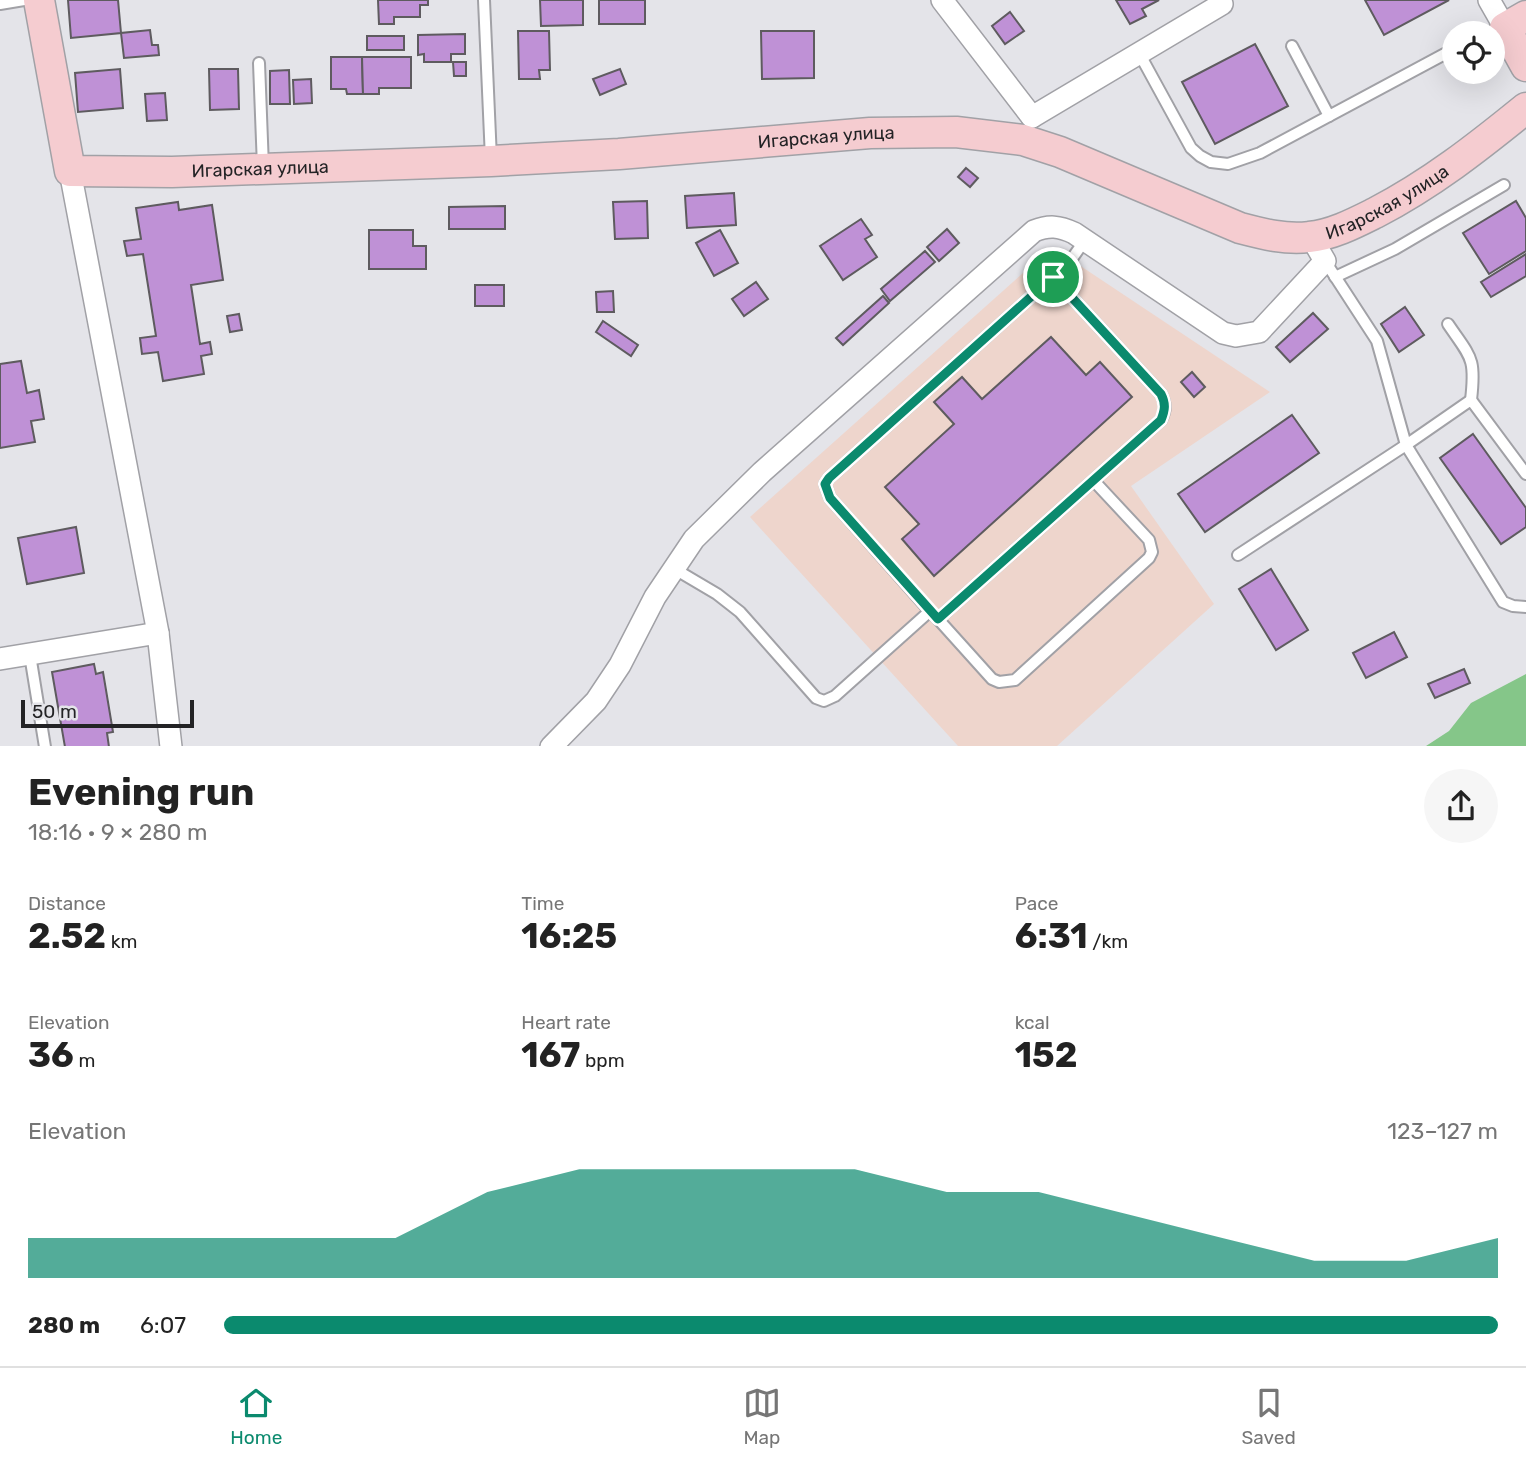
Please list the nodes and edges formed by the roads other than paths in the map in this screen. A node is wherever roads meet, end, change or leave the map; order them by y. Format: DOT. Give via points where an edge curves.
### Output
graph roads {
  1 [pos="24,0"];
  2 [pos="39,0"];
  3 [pos="484,0"];
  4 [pos="942,0"];
  5 [pos="1489,0"];
  6 [pos="1223,1"];
  7 [pos="0,4"];
  8 [pos="1516,22"];
  9 [pos="1292,46"];
  10 [pos="1139,53"];
  11 [pos="1442,55"];
  12 [pos="259,63"];
  13 [pos="1526,66"];
  14 [pos="1526,108"];
  15 [pos="1329,116"];
  16 [pos="1027,128"];
  17 [pos="491,161"];
  18 [pos="263,169"];
  19 [pos="70,171"];
  20 [pos="1504,185"];
  21 [pos="1084,240"];
  22 [pos="1324,258"];
  23 [pos="1053,277"];
  24 [pos="1448,324"];
  25 [pos="1471,400"];
  26 [pos="1406,446"];
  27 [pos="1526,474"];
  28 [pos="1094,481"];
  29 [pos="1238,555"];
  30 [pos="673,568"];
  31 [pos="1526,607"];
  32 [pos="934,615"];
  33 [pos="158,633"];
  34 [pos="30,655"];
  35 [pos="0,659"];
  36 [pos="45,746"];
  37 [pos="171,746"];
  38 [pos="552,746"];
  1 -- 7 [label="lane"];
  2 -- 19 [label="street"];
  3 -- 17 [label="lane"];
  4 -- 16 [label="street"];
  5 -- 8 [label="street"];
  6 -- 10 [label="street"];
  8 -- 13 [label="street"];
  9 -- 15 [label="lane"];
  10 -- 15 [label="lane" via="1191,148 1211,162 1228,164 1259,153"];
  10 -- 16 [label="street"];
  11 -- 15 [label="lane"];
  12 -- 18 [label="lane"];
  14 -- 22 [label="street, Игарская улица" via="1458,163 1358,222"];
  16 -- 17 [label="street, Игарская улица" via="870,133"];
  16 -- 22 [label="street, Игарская улица" via="1106,170 1240,228"];
  17 -- 18 [label="street, Игарская улица"];
  18 -- 19 [label="street, Игарская улица"];
  19 -- 33 [label="street"];
  20 -- 22 [label="lane" via="1395,249"];
  21 -- 22 [label="street" via="1223,333 1236,337 1259,332"];
  21 -- 23 [label="lane"];
  21 -- 30 [label="street" via="1060,227 1034,231 762,472 694,539"];
  22 -- 26 [label="lane" via="1377,341"];
  23 -- 28 [label="lane" via="1166,402 1161,420"];
  23 -- 32 [label="lane" via="825,484 830,498"];
  24 -- 25 [label="lane" via="1472,360"];
  25 -- 26 [label="lane"];
  25 -- 27 [label="lane"];
  26 -- 29 [label="lane"];
  26 -- 31 [label="lane" via="1503,602"];
  28 -- 32 [label="lane"];
  28 -- 32 [label="lane" via="1149,540 1152,552 1015,680 992,679"];
  30 -- 32 [label="lane" via="740,612 816,698 824,701"];
  30 -- 38 [label="street" via="620,666 596,701"];
  33 -- 34 [label="street"];
  33 -- 37 [label="street"];
  34 -- 35 [label="street"];
  34 -- 36 [label="lane"];
}
